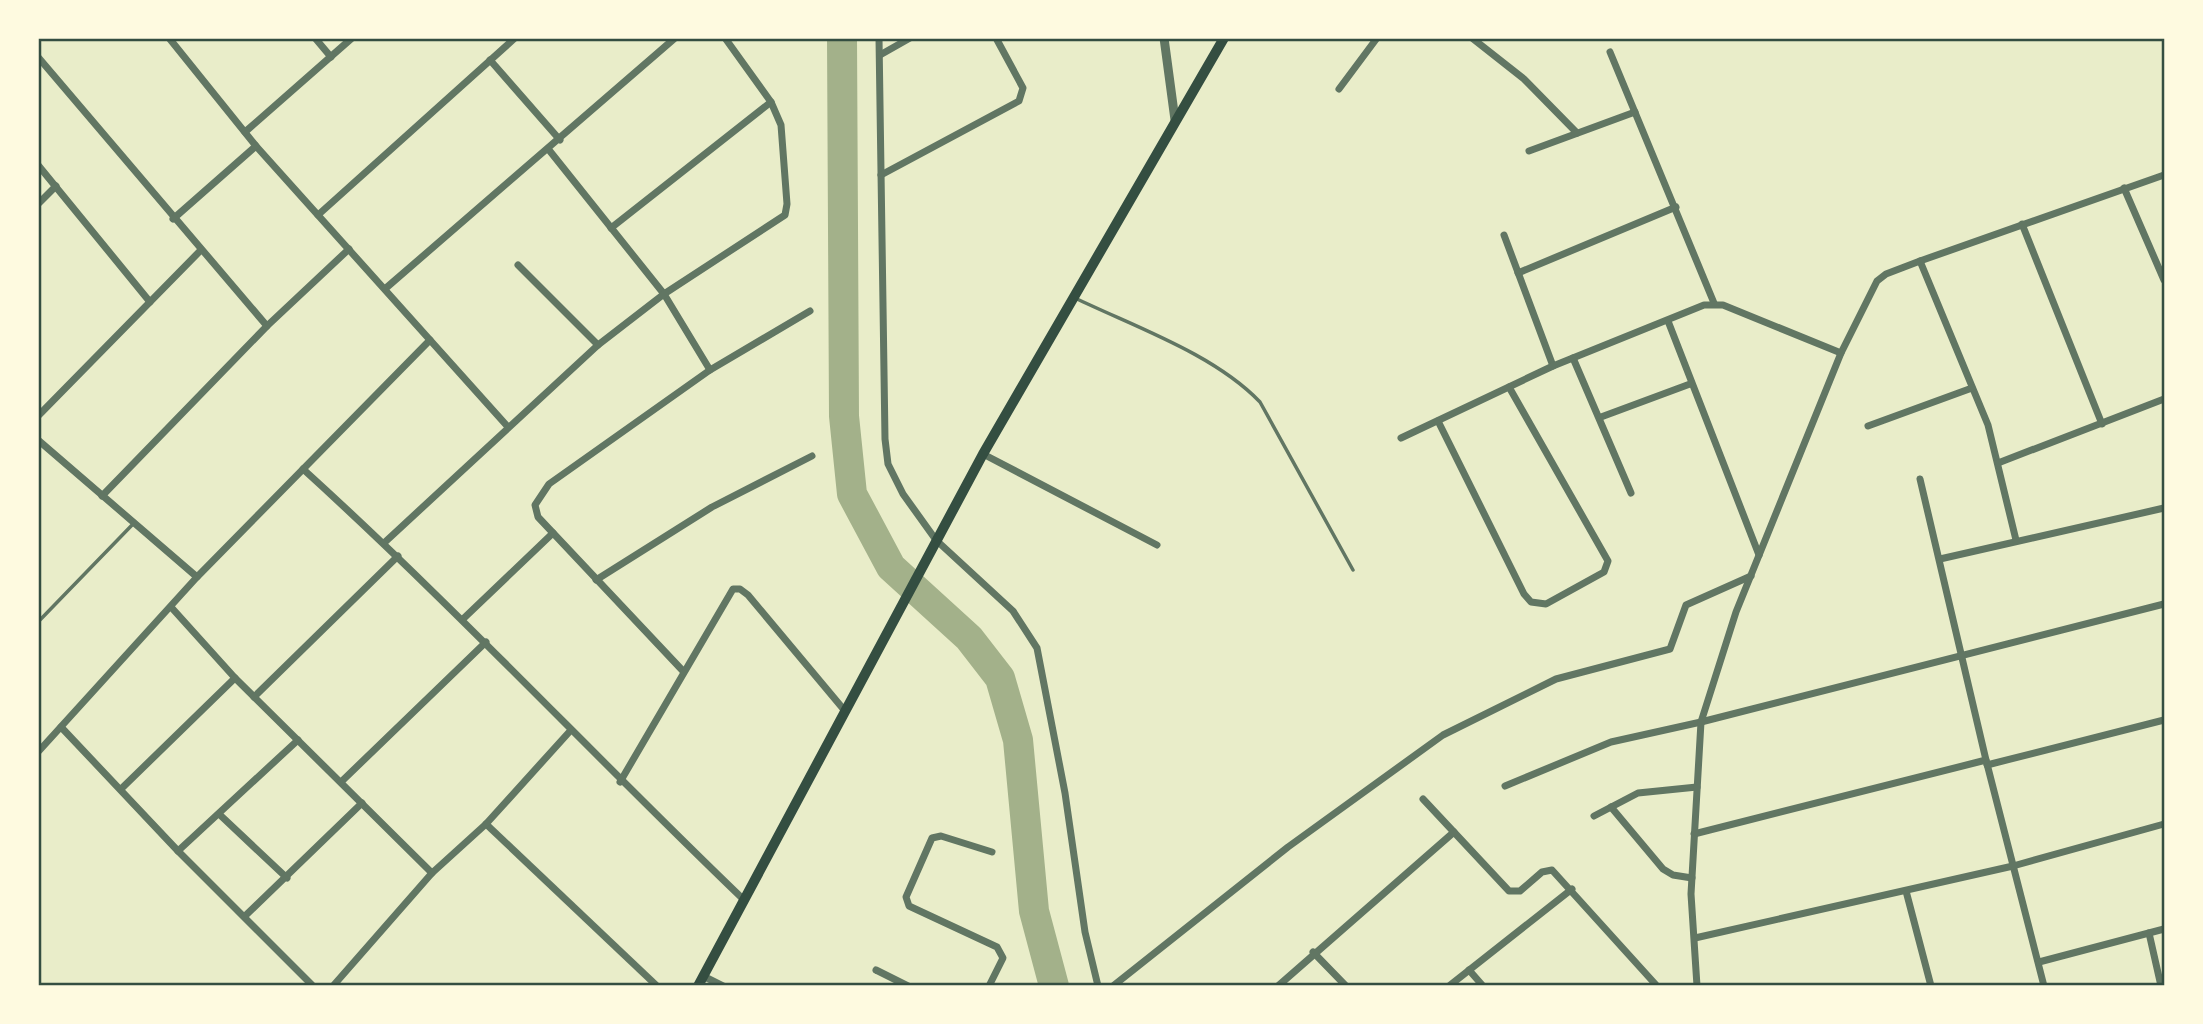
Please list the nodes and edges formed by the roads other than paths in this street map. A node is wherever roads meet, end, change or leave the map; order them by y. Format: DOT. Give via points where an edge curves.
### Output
graph roads {
  1 [pos="169,38"];
  2 [pos="315,38"];
  3 [pos="352,38"];
  4 [pos="515,38"];
  5 [pos="675,38"];
  6 [pos="725,38"];
  7 [pos="879,38"];
  8 [pos="910,38"];
  9 [pos="1164,38"];
  10 [pos="1224,38"];
  11 [pos="1377,38"];
  12 [pos="1472,38"];
  13 [pos="996,39"];
  14 [pos="1610,52"];
  15 [pos="880,55"];
  16 [pos="38,57"];
  17 [pos="331,57"];
  18 [pos="490,60"];
  19 [pos="46,65"];
  20 [pos="38,71"];
  21 [pos="1339,89"];
  22 [pos="771,102"];
  23 [pos="1635,112"];
  24 [pos="1175,120"];
  25 [pos="245,132"];
  26 [pos="1577,133"];
  27 [pos="560,140"];
  28 [pos="256,145"];
  29 [pos="549,150"];
  30 [pos="1529,152"];
  31 [pos="38,165"];
  32 [pos="881,175"];
  33 [pos="2165,175"];
  34 [pos="56,186"];
  35 [pos="2124,188"];
  36 [pos="38,204"];
  37 [pos="1676,207"];
  38 [pos="318,215"];
  39 [pos="173,219"];
  40 [pos="2022,223"];
  41 [pos="611,228"];
  42 [pos="1504,235"];
  43 [pos="348,249"];
  44 [pos="200,251"];
  45 [pos="1920,261"];
  46 [pos="518,265"];
  47 [pos="1517,273"];
  48 [pos="2165,280"];
  49 [pos="386,288"];
  50 [pos="664,294"];
  51 [pos="1073,297"];
  52 [pos="150,302"];
  53 [pos="1714,303"];
  54 [pos="810,311"];
  55 [pos="1668,321"];
  56 [pos="267,326"];
  57 [pos="430,340"];
  58 [pos="598,345"];
  59 [pos="1841,353"];
  60 [pos="1573,358"];
  61 [pos="1553,366"];
  62 [pos="710,370"];
  63 [pos="1690,384"];
  64 [pos="1509,387"];
  65 [pos="1972,388"];
  66 [pos="2165,399"];
  67 [pos="38,416"];
  68 [pos="1601,417"];
  69 [pos="1438,421"];
  70 [pos="2102,424"];
  71 [pos="1868,426"];
  72 [pos="508,427"];
  73 [pos="1401,438"];
  74 [pos="38,440"];
  75 [pos="983,454"];
  76 [pos="812,456"];
  77 [pos="1998,463"];
  78 [pos="303,470"];
  79 [pos="1920,479"];
  80 [pos="1631,493"];
  81 [pos="102,496"];
  82 [pos="2165,508"];
  83 [pos="134,523"];
  84 [pos="552,533"];
  85 [pos="936,540"];
  86 [pos="2016,540"];
  87 [pos="384,543"];
  88 [pos="1157,545"];
  89 [pos="1759,555"];
  90 [pos="398,556"];
  91 [pos="1940,559"];
  92 [pos="1353,570"];
  93 [pos="1751,576"];
  94 [pos="197,577"];
  95 [pos="596,580"];
  96 [pos="2165,604"];
  97 [pos="171,607"];
  98 [pos="463,619"];
  99 [pos="38,622"];
  100 [pos="486,642"];
  101 [pos="1960,654"];
  102 [pos="683,671"];
  103 [pos="235,678"];
  104 [pos="254,697"];
  105 [pos="845,711"];
  106 [pos="2165,720"];
  107 [pos="1701,722"];
  108 [pos="61,727"];
  109 [pos="571,730"];
  110 [pos="298,740"];
  111 [pos="38,752"];
  112 [pos="1987,762"];
  113 [pos="341,782"];
  114 [pos="620,782"];
  115 [pos="1505,786"];
  116 [pos="1697,787"];
  117 [pos="121,789"];
  118 [pos="1423,799"];
  119 [pos="362,803"];
  120 [pos="1611,807"];
  121 [pos="219,814"];
  122 [pos="1594,817"];
  123 [pos="486,824"];
  124 [pos="2165,824"];
  125 [pos="1454,832"];
  126 [pos="1694,834"];
  127 [pos="178,850"];
  128 [pos="992,852"];
  129 [pos="2014,866"];
  130 [pos="432,873"];
  131 [pos="287,878"];
  132 [pos="1692,878"];
  133 [pos="1572,889"];
  134 [pos="1906,891"];
  135 [pos="743,899"];
  136 [pos="245,916"];
  137 [pos="2165,929"];
  138 [pos="2149,933"];
  139 [pos="1695,938"];
  140 [pos="1314,952"];
  141 [pos="2039,962"];
  142 [pos="876,970"];
  143 [pos="1469,970"];
  144 [pos="701,981"];
  145 [pos="313,985"];
  146 [pos="333,985"];
  147 [pos="657,985"];
  148 [pos="723,985"];
  149 [pos="908,985"];
  150 [pos="989,985"];
  151 [pos="1098,985"];
  152 [pos="1113,985"];
  153 [pos="1278,985"];
  154 [pos="1346,985"];
  155 [pos="1449,985"];
  156 [pos="1483,985"];
  157 [pos="1657,985"];
  158 [pos="1697,985"];
  159 [pos="1931,985"];
  160 [pos="2045,985"];
  161 [pos="2161,985"];
  1 -- 25 [label="street"];
  2 -- 17 [label="street"];
  3 -- 17 [label="street"];
  4 -- 18 [label="street"];
  5 -- 27 [label="street"];
  6 -- 22 [label="street"];
  7 -- 15 [label="street"];
  8 -- 15 [label="street"];
  9 -- 24 [label="street"];
  10 -- 24 [label="main road"];
  11 -- 21 [label="street"];
  12 -- 26 [label="street" via="1524,79"];
  13 -- 32 [label="street" via="1023,88 1019,101"];
  14 -- 23 [label="street"];
  15 -- 32 [label="street"];
  16 -- 19 [label="street"];
  17 -- 25 [label="street"];
  18 -- 27 [label="street"];
  18 -- 38 [label="street"];
  19 -- 20 [label="street"];
  19 -- 39 [label="street"];
  22 -- 41 [label="street"];
  22 -- 50 [label="street" via="784,142 785,215"];
  23 -- 26 [label="street"];
  23 -- 37 [label="street"];
  24 -- 51 [label="main road"];
  25 -- 28 [label="street"];
  26 -- 30 [label="street"];
  27 -- 29 [label="street"];
  28 -- 38 [label="street"];
  28 -- 39 [label="street"];
  29 -- 41 [label="street"];
  29 -- 49 [label="street"];
  31 -- 34 [label="street"];
  32 -- 85 [label="street" via="888,464"];
  33 -- 35 [label="street"];
  34 -- 36 [label="street"];
  34 -- 52 [label="street"];
  35 -- 40 [label="street"];
  35 -- 48 [label="street"];
  37 -- 47 [label="street"];
  37 -- 53 [label="street"];
  38 -- 43 [label="street"];
  39 -- 44 [label="street"];
  40 -- 45 [label="street"];
  40 -- 70 [label="street"];
  41 -- 50 [label="street"];
  42 -- 47 [label="street"];
  43 -- 49 [label="street"];
  43 -- 56 [label="street"];
  44 -- 52 [label="street"];
  44 -- 56 [label="street"];
  45 -- 59 [label="street" via="1880,277"];
  45 -- 65 [label="street"];
  46 -- 58 [label="street"];
  47 -- 61 [label="street"];
  49 -- 57 [label="street"];
  50 -- 58 [label="street"];
  50 -- 62 [label="street"];
  51 -- 75 [label="main road"];
  51 -- 92 [label="lane" via="1217,367 1246,388 1260,402"];
  52 -- 67 [label="street"];
  53 -- 55 [label="street"];
  53 -- 59 [label="street"];
  54 -- 62 [label="street"];
  55 -- 60 [label="street"];
  55 -- 63 [label="street"];
  56 -- 81 [label="street"];
  57 -- 72 [label="street"];
  57 -- 78 [label="street"];
  58 -- 72 [label="street"];
  59 -- 89 [label="street"];
  60 -- 61 [label="street"];
  60 -- 68 [label="street"];
  61 -- 64 [label="street"];
  62 -- 84 [label="street" via="550,484 539,496 535,511"];
  63 -- 68 [label="street"];
  63 -- 89 [label="street"];
  64 -- 69 [label="street"];
  64 -- 69 [label="street" via="1608,561 1604,572 1546,604 1531,602 1524,594"];
  65 -- 71 [label="street"];
  65 -- 77 [label="street"];
  66 -- 70 [label="street"];
  68 -- 80 [label="street"];
  69 -- 73 [label="street"];
  70 -- 77 [label="street"];
  72 -- 87 [label="street"];
  74 -- 81 [label="street"];
  75 -- 85 [label="main road"];
  75 -- 88 [label="street"];
  76 -- 95 [label="street" via="712,506"];
  77 -- 86 [label="street"];
  78 -- 87 [label="street"];
  78 -- 94 [label="street"];
  79 -- 91 [label="street"];
  81 -- 83 [label="street"];
  82 -- 86 [label="street"];
  83 -- 94 [label="street"];
  83 -- 99 [label="lane"];
  84 -- 95 [label="street"];
  84 -- 98 [label="street"];
  85 -- 105 [label="main road"];
  85 -- 151 [label="street" via="1013,611 1037,648"];
  86 -- 91 [label="street"];
  87 -- 90 [label="street"];
  89 -- 93 [label="street"];
  90 -- 98 [label="street"];
  90 -- 104 [label="street"];
  91 -- 101 [label="street"];
  93 -- 107 [label="street"];
  93 -- 152 [label="street" via="1686,605 1675,641 1661,653 1556,679 1443,735 1288,847"];
  94 -- 97 [label="street"];
  95 -- 102 [label="street"];
  96 -- 101 [label="street"];
  97 -- 103 [label="street"];
  97 -- 108 [label="street"];
  98 -- 100 [label="street"];
  100 -- 109 [label="street"];
  100 -- 113 [label="street"];
  101 -- 107 [label="street"];
  101 -- 112 [label="street"];
  102 -- 105 [label="street" via="728,593 740,589"];
  102 -- 114 [label="street"];
  103 -- 104 [label="street"];
  103 -- 117 [label="street"];
  104 -- 110 [label="street"];
  105 -- 135 [label="main road"];
  106 -- 112 [label="street"];
  107 -- 115 [label="street" via="1611,742"];
  107 -- 116 [label="street"];
  108 -- 111 [label="street"];
  108 -- 117 [label="street"];
  109 -- 114 [label="street"];
  109 -- 123 [label="street"];
  110 -- 113 [label="street"];
  110 -- 121 [label="street"];
  112 -- 126 [label="street"];
  112 -- 129 [label="street"];
  113 -- 119 [label="street"];
  114 -- 135 [label="street"];
  116 -- 120 [label="street" via="1638,793"];
  116 -- 126 [label="street"];
  117 -- 127 [label="street"];
  118 -- 125 [label="street"];
  119 -- 130 [label="street"];
  119 -- 131 [label="street"];
  120 -- 122 [label="street"];
  120 -- 132 [label="street" via="1663,869"];
  121 -- 127 [label="street"];
  121 -- 131 [label="street"];
  123 -- 130 [label="street"];
  123 -- 147 [label="street"];
  124 -- 129 [label="street"];
  125 -- 133 [label="street" via="1509,891 1520,891 1548,870"];
  125 -- 140 [label="street"];
  126 -- 132 [label="street"];
  127 -- 136 [label="street"];
  128 -- 150 [label="street" via="941,836 932,838 906,897 909,906 997,947 1003,958"];
  129 -- 134 [label="street"];
  129 -- 141 [label="street"];
  130 -- 146 [label="street"];
  131 -- 136 [label="street"];
  132 -- 139 [label="street"];
  133 -- 143 [label="street"];
  133 -- 157 [label="street"];
  134 -- 139 [label="street"];
  134 -- 159 [label="street"];
  135 -- 144 [label="main road"];
  136 -- 145 [label="street"];
  137 -- 138 [label="street"];
  138 -- 141 [label="street"];
  138 -- 161 [label="street"];
  139 -- 158 [label="street"];
  140 -- 153 [label="street"];
  140 -- 154 [label="street"];
  141 -- 160 [label="street"];
  142 -- 149 [label="street"];
  143 -- 155 [label="street"];
  143 -- 156 [label="street"];
  144 -- 148 [label="street"];
}
